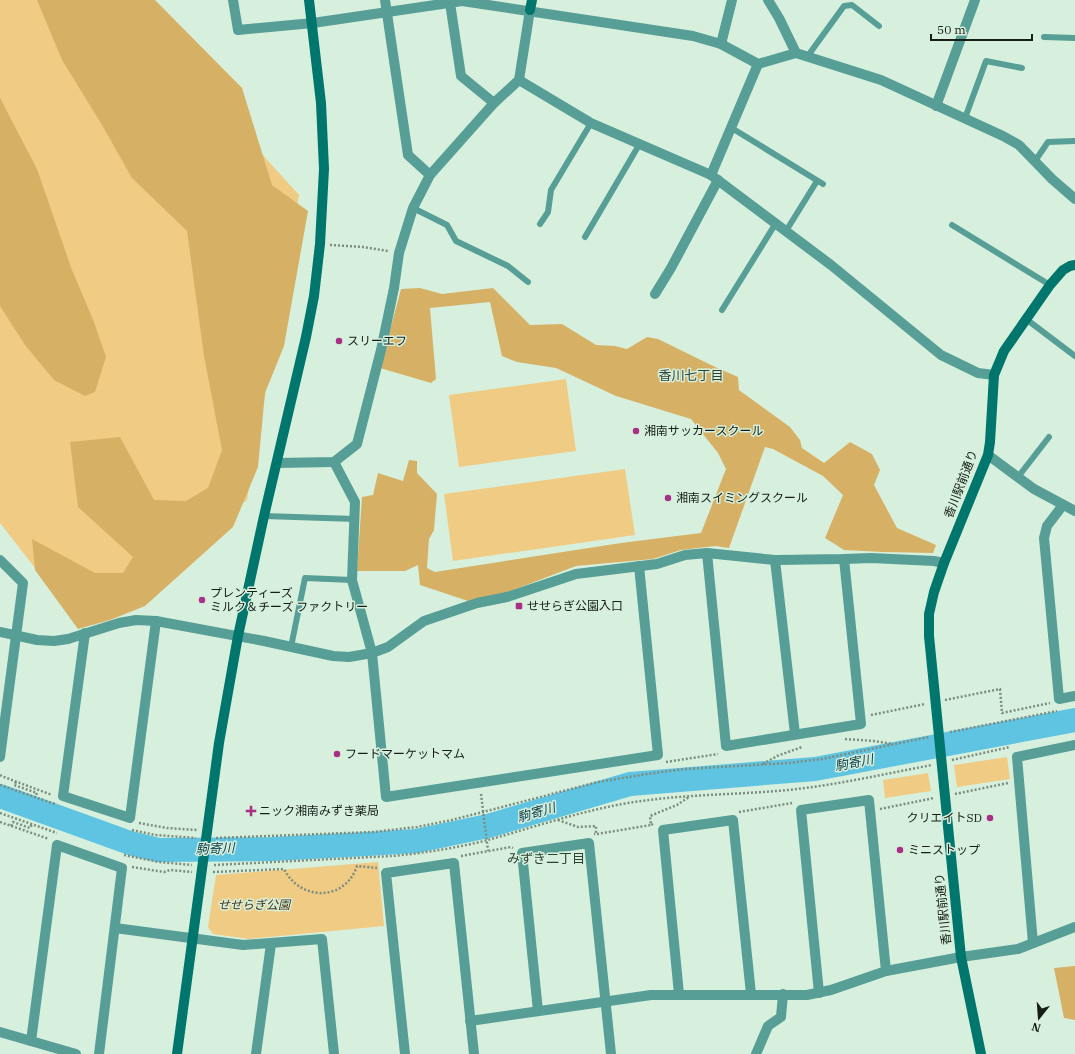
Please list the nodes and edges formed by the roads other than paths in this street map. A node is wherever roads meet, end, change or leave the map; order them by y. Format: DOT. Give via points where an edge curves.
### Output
graph roads {
  1 [pos="233,0"];
  2 [pos="310,0"];
  3 [pos="385,0"];
  4 [pos="732,0"];
  5 [pos="768,0"];
  6 [pos="976,0"];
  7 [pos="450,3"];
  8 [pos="531,5"];
  9 [pos="386,12"];
  10 [pos="313,23"];
  11 [pos="879,26"];
  12 [pos="1044,37"];
  13 [pos="1075,38"];
  14 [pos="721,44"];
  15 [pos="796,53"];
  16 [pos="807,57"];
  17 [pos="758,64"];
  18 [pos="1022,68"];
  19 [pos="519,80"];
  20 [pos="494,103"];
  21 [pos="936,106"];
  22 [pos="965,118"];
  23 [pos="591,123"];
  24 [pos="730,127"];
  25 [pos="1075,141"];
  26 [pos="639,145"];
  27 [pos="1035,161"];
  28 [pos="430,176"];
  29 [pos="714,178"];
  30 [pos="817,181"];
  31 [pos="822,184"];
  32 [pos="1075,199"];
  33 [pos="413,208"];
  34 [pos="776,223"];
  35 [pos="540,224"];
  36 [pos="952,226"];
  37 [pos="786,231"];
  38 [pos="585,237"];
  39 [pos="1075,265"];
  40 [pos="528,282"];
  41 [pos="1050,285"];
  42 [pos="655,294"];
  43 [pos="722,310"];
  44 [pos="1026,319"];
  45 [pos="1075,356"];
  46 [pos="994,375"];
  47 [pos="1049,437"];
  48 [pos="988,455"];
  49 [pos="334,462"];
  50 [pos="277,463"];
  51 [pos="1018,477"];
  52 [pos="1063,505"];
  53 [pos="1075,512"];
  54 [pos="264,516"];
  55 [pos="355,519"];
  56 [pos="707,553"];
  57 [pos="844,559"];
  58 [pos="0,560"];
  59 [pos="775,560"];
  60 [pos="944,563"];
  61 [pos="639,566"];
  62 [pos="352,580"];
  63 [pos="156,621"];
  64 [pos="0,632"];
  65 [pos="85,633"];
  66 [pos="16,636"];
  67 [pos="238,636"];
  68 [pos="291,647"];
  69 [pos="372,653"];
  70 [pos="1075,696"];
  71 [pos="795,734"];
  72 [pos="1075,746"];
  73 [pos="0,757"];
  74 [pos="1075,927"];
  75 [pos="116,928"];
  76 [pos="192,938"];
  77 [pos="1033,943"];
  78 [pos="271,944"];
  79 [pos="961,957"];
  80 [pos="886,971"];
  81 [pos="819,993"];
  82 [pos="679,994"];
  83 [pos="751,994"];
  84 [pos="783,994"];
  85 [pos="606,1001"];
  86 [pos="538,1011"];
  87 [pos="470,1021"];
  88 [pos="0,1032"];
  89 [pos="31,1041"];
  90 [pos="76,1054"];
  91 [pos="98,1054"];
  92 [pos="177,1054"];
  93 [pos="256,1054"];
  94 [pos="334,1054"];
  95 [pos="405,1054"];
  96 [pos="474,1054"];
  97 [pos="611,1054"];
  98 [pos="756,1054"];
  99 [pos="980,1054"];
  1 -- 10 [label="street" via="238,30"];
  2 -- 10 [label="street"];
  3 -- 9 [label="street"];
  4 -- 14 [label="street"];
  5 -- 15 [label="street"];
  6 -- 21 [label="street"];
  7 -- 8 [label="street" via="462,1"];
  7 -- 9 [label="street"];
  7 -- 20 [label="street" via="461,76"];
  8 -- 14 [label="street" via="693,36"];
  8 -- 19 [label="street"];
  9 -- 10 [label="street"];
  9 -- 28 [label="street" via="408,155"];
  10 -- 50 [label="street" via="324,169 320,244 306,337"];
  11 -- 16 [label="lane" via="852,5 844,6"];
  12 -- 13 [label="lane"];
  14 -- 17 [label="street"];
  15 -- 16 [label="street"];
  15 -- 17 [label="street"];
  16 -- 21 [label="street" via="881,80"];
  17 -- 24 [label="street"];
  18 -- 22 [label="lane" via="986,61"];
  19 -- 20 [label="street"];
  19 -- 23 [label="street"];
  20 -- 28 [label="street"];
  21 -- 22 [label="street"];
  22 -- 27 [label="street" via="1019,145"];
  23 -- 26 [label="street"];
  23 -- 35 [label="lane" via="551,190 548,212"];
  24 -- 29 [label="street"];
  24 -- 30 [label="lane"];
  25 -- 27 [label="lane" via="1048,142"];
  26 -- 29 [label="street"];
  26 -- 38 [label="lane"];
  27 -- 32 [label="street"];
  28 -- 33 [label="street"];
  29 -- 34 [label="street"];
  29 -- 42 [label="street"];
  30 -- 31 [label="lane"];
  30 -- 37 [label="lane"];
  33 -- 40 [label="lane" via="446,225 456,241 508,266"];
  33 -- 49 [label="street" via="399,253 378,364 360,437 357,444"];
  34 -- 37 [label="street"];
  34 -- 43 [label="lane"];
  36 -- 41 [label="lane"];
  37 -- 46 [label="street" via="941,355 978,373"];
  39 -- 41 [label="street, 香川駅前通り" via="1063,270"];
  41 -- 44 [label="street, 香川駅前通り"];
  44 -- 45 [label="lane"];
  44 -- 46 [label="street, 香川駅前通り" via="1004,351"];
  46 -- 48 [label="street, 香川駅前通り"];
  47 -- 51 [label="lane"];
  48 -- 51 [label="street"];
  48 -- 60 [label="street, 香川駅前通り"];
  49 -- 50 [label="street"];
  49 -- 55 [label="street" via="355,502"];
  50 -- 54 [label="street"];
  51 -- 52 [label="street"];
  52 -- 53 [label="street"];
  52 -- 70 [label="street" via="1047,526 1044,538 1059,698"];
  54 -- 55 [label="lane"];
  54 -- 67 [label="street"];
  55 -- 62 [label="street"];
  56 -- 59 [label="street"];
  56 -- 61 [label="street" via="685,555 657,564"];
  56 -- 71 [label="street" via="726,746"];
  57 -- 59 [label="street"];
  57 -- 60 [label="street" via="871,558"];
  57 -- 71 [label="street" via="861,724"];
  58 -- 66 [label="street" via="23,583"];
  59 -- 71 [label="street"];
  60 -- 79 [label="street, 香川駅前通り" via="929,614 928,636"];
  61 -- 69 [label="street" via="576,574 506,597 477,603 424,621 388,647"];
  61 -- 69 [label="street" via="658,755 386,797"];
  62 -- 68 [label="lane" via="305,578"];
  62 -- 69 [label="street"];
  63 -- 65 [label="street" via="136,620"];
  63 -- 65 [label="street" via="130,818 63,796"];
  63 -- 67 [label="street"];
  64 -- 66 [label="street"];
  65 -- 66 [label="street" via="54,641"];
  66 -- 73 [label="street"];
  67 -- 68 [label="street"];
  67 -- 76 [label="street" via="219,743 211,838"];
  68 -- 69 [label="street" via="333,656 349,657"];
  72 -- 77 [label="street" via="1017,757"];
  74 -- 77 [label="street"];
  75 -- 76 [label="street"];
  75 -- 89 [label="street" via="122,868 57,845"];
  75 -- 91 [label="street"];
  76 -- 78 [label="street" via="243,945"];
  76 -- 92 [label="street"];
  77 -- 79 [label="street" via="1007,951"];
  78 -- 93 [label="street"];
  78 -- 94 [label="street" via="322,939"];
  79 -- 80 [label="street"];
  79 -- 99 [label="street, 香川駅前通り"];
  80 -- 81 [label="street"];
  80 -- 81 [label="street" via="869,800 801,810"];
  81 -- 84 [label="street"];
  82 -- 83 [label="street"];
  82 -- 83 [label="street" via="663,830 733,820"];
  82 -- 85 [label="street"];
  83 -- 84 [label="street"];
  84 -- 98 [label="street" via="782,1017 768,1026"];
  85 -- 86 [label="street"];
  85 -- 86 [label="street" via="589,843 522,853"];
  85 -- 97 [label="street"];
  86 -- 87 [label="street"];
  87 -- 95 [label="street" via="455,859 386,873"];
  87 -- 96 [label="street"];
  88 -- 89 [label="street"];
  89 -- 90 [label="street"];
}
